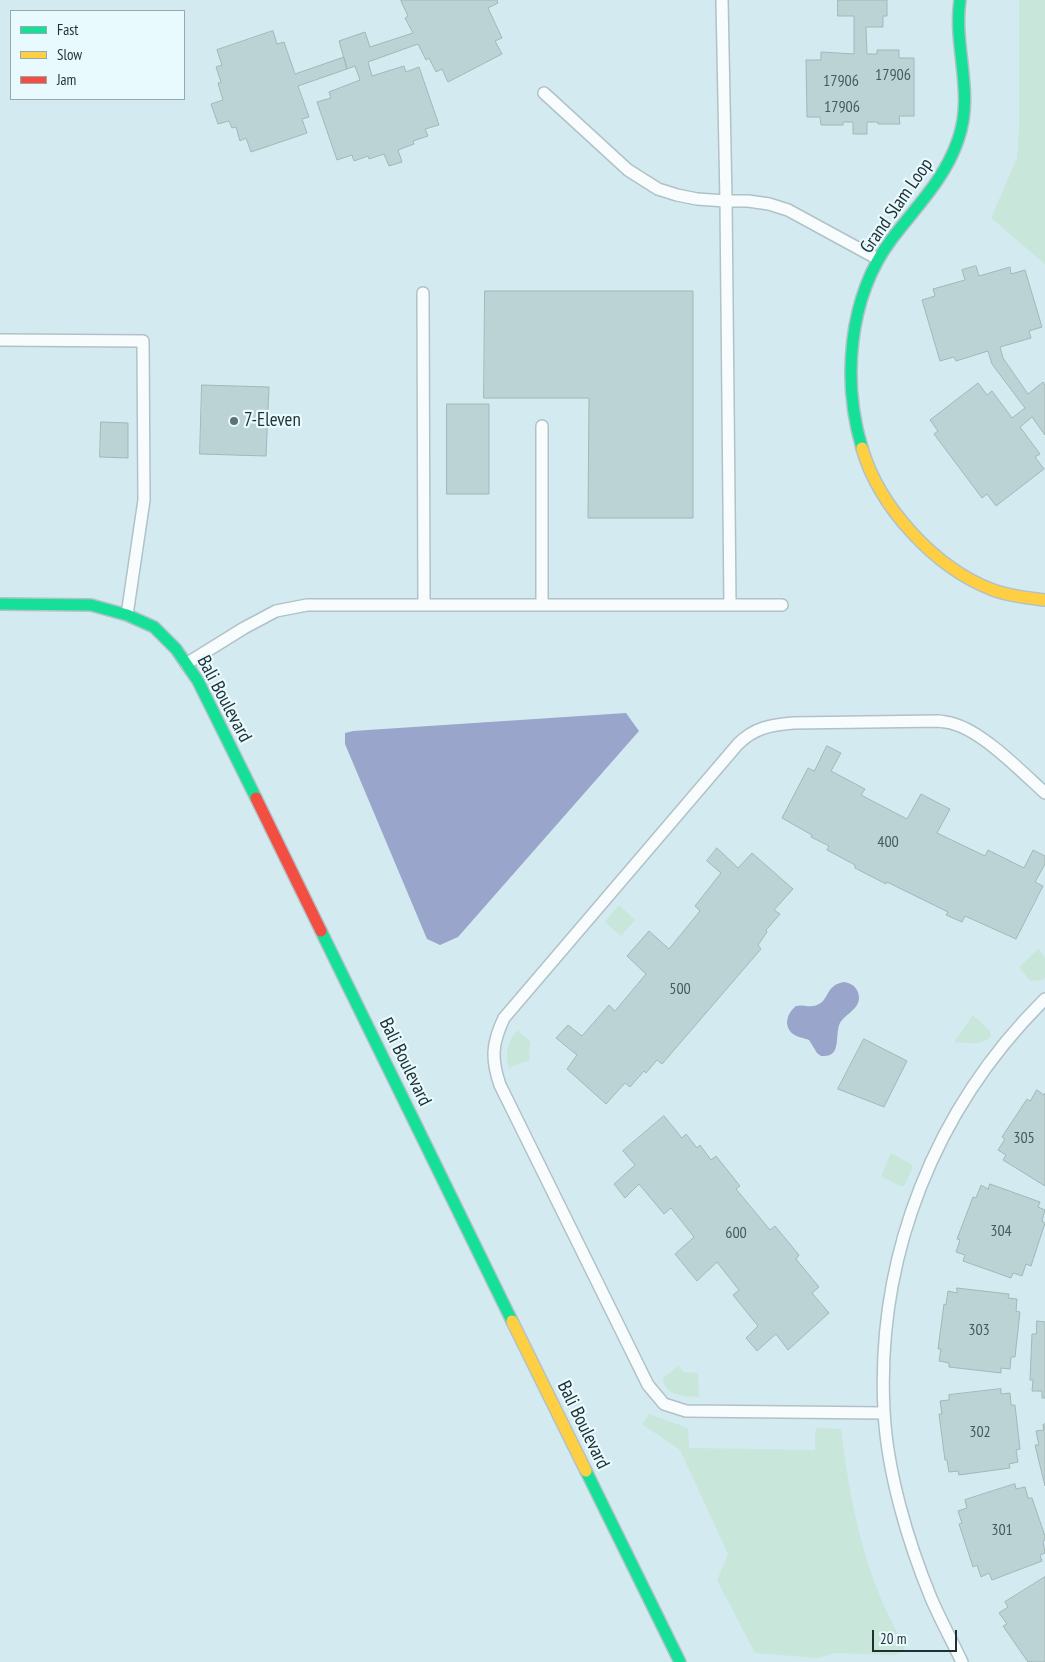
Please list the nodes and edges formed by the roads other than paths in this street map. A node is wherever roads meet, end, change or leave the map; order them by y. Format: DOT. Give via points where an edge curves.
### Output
graph roads {
  1 [pos="722,0"];
  2 [pos="960,0"];
  3 [pos="544,93"];
  4 [pos="726,202"];
  5 [pos="878,259"];
  6 [pos="423,293"];
  7 [pos="0,340"];
  8 [pos="542,426"];
  9 [pos="1045,600"];
  10 [pos="0,604"];
  11 [pos="730,604"];
  12 [pos="782,604"];
  13 [pos="424,605"];
  14 [pos="542,605"];
  15 [pos="127,615"];
  16 [pos="186,664"];
  17 [pos="1045,792"];
  18 [pos="1045,998"];
  19 [pos="884,1413"];
  20 [pos="680,1662"];
  21 [pos="962,1662"];
  1 -- 4 [label="lane"];
  2 -- 5 [label="street, Grand Slam Loop" via="958,32 966,89 958,139 935,185"];
  3 -- 4 [label="lane" via="642,180 677,195"];
  4 -- 5 [label="lane" via="748,201 788,210"];
  4 -- 11 [label="lane"];
  5 -- 9 [label="street, Grand Slam Loop" via="859,310 851,383 858,433 874,479 900,518 954,569 994,590"];
  6 -- 13 [label="lane"];
  7 -- 15 [label="lane" via="143,341 144,500"];
  8 -- 14 [label="lane"];
  10 -- 15 [label="street, Bali Boulevard" via="91,605"];
  11 -- 12 [label="lane"];
  11 -- 14 [label="lane"];
  13 -- 14 [label="lane"];
  13 -- 16 [label="lane" via="307,605 276,611"];
  15 -- 16 [label="street, Bali Boulevard" via="154,627"];
  16 -- 20 [label="street, Bali Boulevard" via="198,681"];
  17 -- 19 [label="lane" via="983,739 955,724 939,721 793,722 748,734 504,1018 497,1033 493,1050 494,1069 500,1085 648,1385 664,1404 686,1411"];
  18 -- 19 [label="lane" via="1022,1021 970,1090 924,1175 899,1252 890,1295"];
  19 -- 21 [label="lane" via="906,1528 931,1599"];
}
